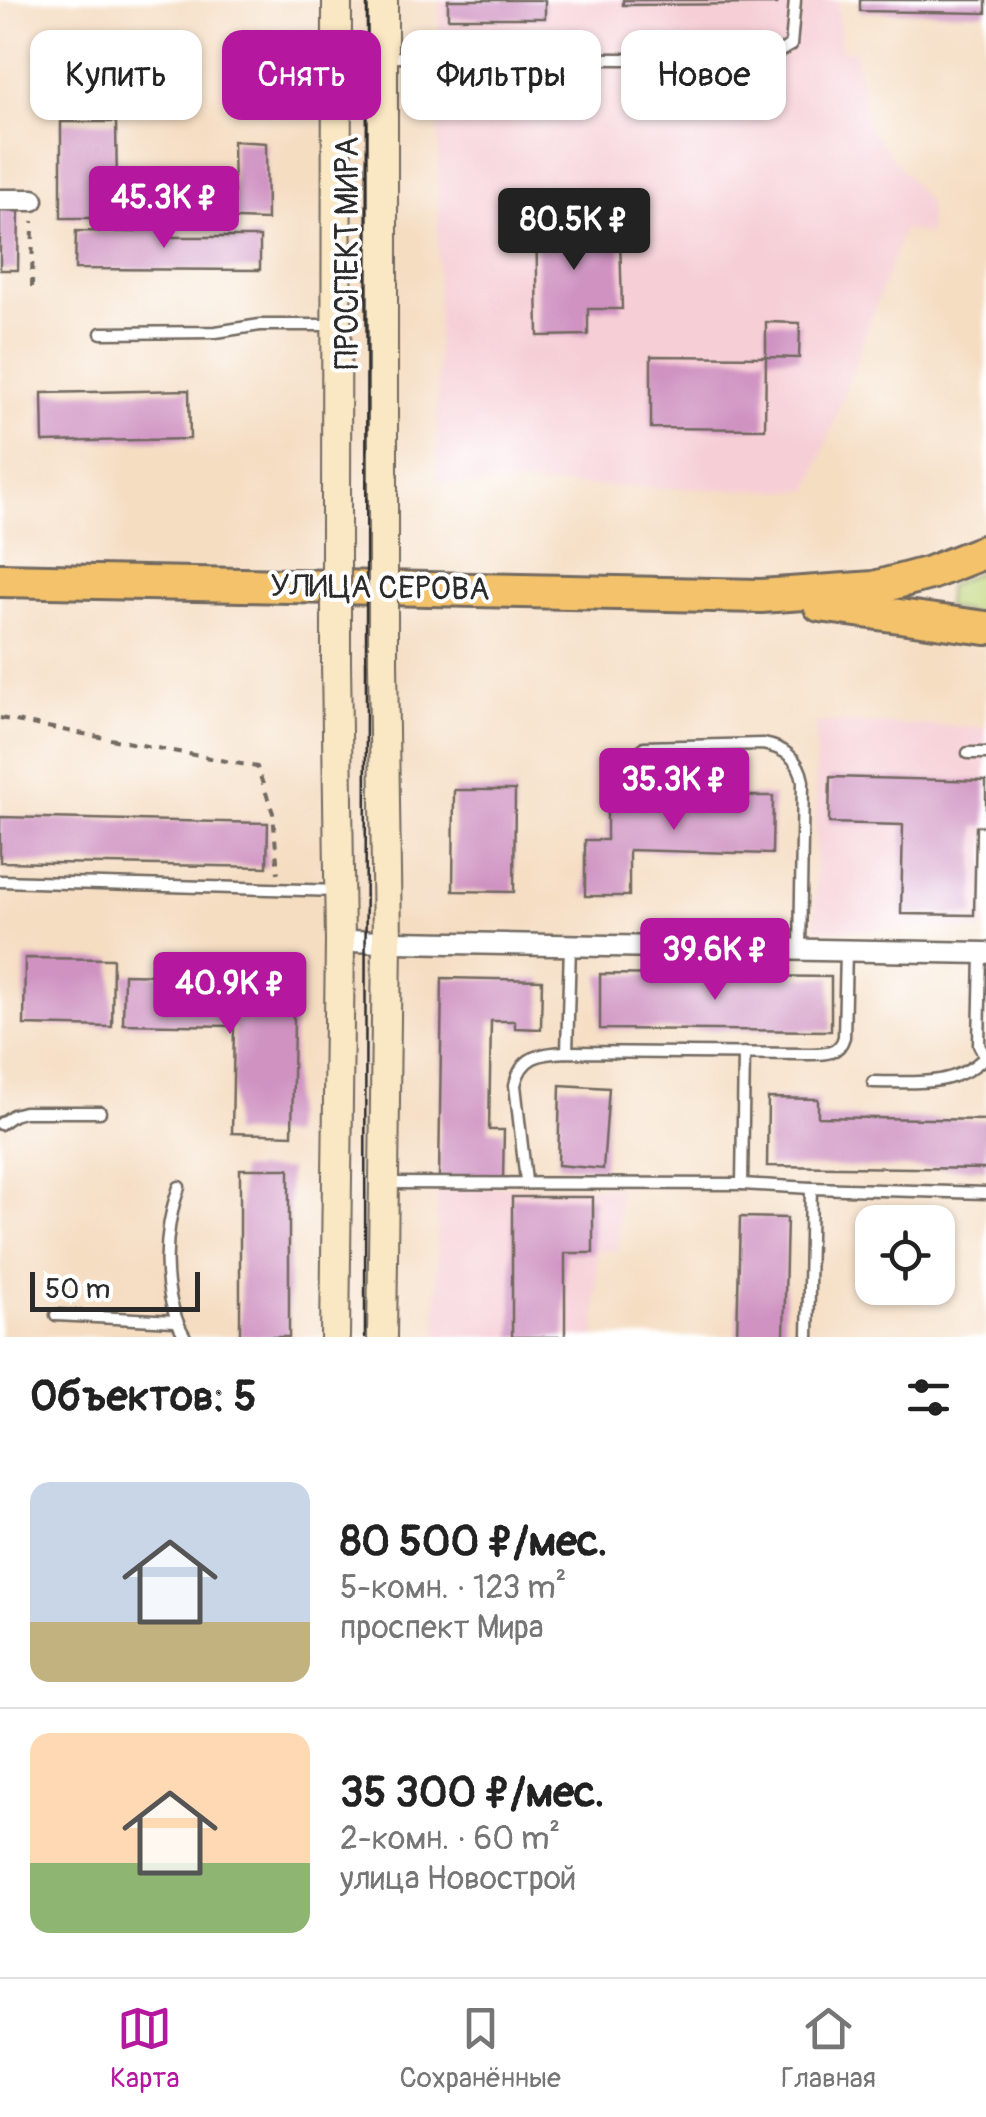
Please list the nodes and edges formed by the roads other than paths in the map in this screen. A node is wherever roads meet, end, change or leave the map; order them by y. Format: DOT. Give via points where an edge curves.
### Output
graph roads {
  1 [pos="337,0"];
  2 [pos="383,0"];
  3 [pos="796,0"];
  4 [pos="383,58"];
  5 [pos="0,200"];
  6 [pos="33,200"];
  7 [pos="336,325"];
  8 [pos="101,334"];
  9 [pos="986,550"];
  10 [pos="0,580"];
  11 [pos="761,596"];
  12 [pos="986,628"];
  13 [pos="644,747"];
  14 [pos="968,753"];
  15 [pos="986,753"];
  16 [pos="0,881"];
  17 [pos="339,891"];
  18 [pos="388,940"];
  19 [pos="340,941"];
  20 [pos="570,945"];
  21 [pos="800,949"];
  22 [pos="846,950"];
  23 [pos="984,953"];
  24 [pos="566,1052"];
  25 [pos="744,1053"];
  26 [pos="986,1058"];
  27 [pos="873,1082"];
  28 [pos="100,1112"];
  29 [pos="0,1124"];
  30 [pos="526,1182"];
  31 [pos="383,1183"];
  32 [pos="742,1184"];
  33 [pos="180,1187"];
  34 [pos="811,1188"];
  35 [pos="986,1193"];
  36 [pos="56,1315"];
  37 [pos="175,1321"];
  38 [pos="184,1337"];
  39 [pos="336,1337"];
  40 [pos="382,1337"];
  41 [pos="808,1337"];
  1 -- 7 [label="main road, ПРОСПЕКТ МИРА"];
  2 -- 4 [label="main road, ПРОСПЕКТ МИРА"];
  3 -- 4 [label="lane" via="791,46 748,60"];
  4 -- 18 [label="main road, ПРОСПЕКТ МИРА, bridge"];
  5 -- 6 [label="street"];
  7 -- 8 [label="lane"];
  7 -- 17 [label="main road, ПРОСПЕКТ МИРА, bridge"];
  9 -- 11 [label="main road" via="874,588"];
  10 -- 11 [label="main road, УЛИЦА СЕРОВА"];
  11 -- 12 [label="main road"];
  13 -- 21 [label="lane" via="764,744 794,759 803,781"];
  14 -- 15 [label="lane"];
  16 -- 17 [label="lane"];
  17 -- 19 [label="main road"];
  18 -- 19 [label="street"];
  18 -- 20 [label="street"];
  18 -- 31 [label="main road"];
  19 -- 39 [label="main road"];
  20 -- 21 [label="street"];
  20 -- 24 [label="lane"];
  21 -- 22 [label="street"];
  22 -- 23 [label="street"];
  22 -- 25 [label="lane" via="842,1046 824,1054"];
  23 -- 26 [label="lane" via="979,1045"];
  24 -- 25 [label="lane"];
  24 -- 30 [label="lane" via="541,1053 518,1070"];
  25 -- 32 [label="lane"];
  26 -- 27 [label="lane" via="936,1082"];
  28 -- 29 [label="lane" via="24,1112"];
  30 -- 31 [label="lane"];
  30 -- 32 [label="lane"];
  31 -- 40 [label="main road"];
  32 -- 34 [label="lane"];
  33 -- 37 [label="lane" via="168,1234"];
  34 -- 35 [label="lane"];
  34 -- 41 [label="lane"];
  36 -- 37 [label="lane"];
  37 -- 38 [label="lane"];
}
